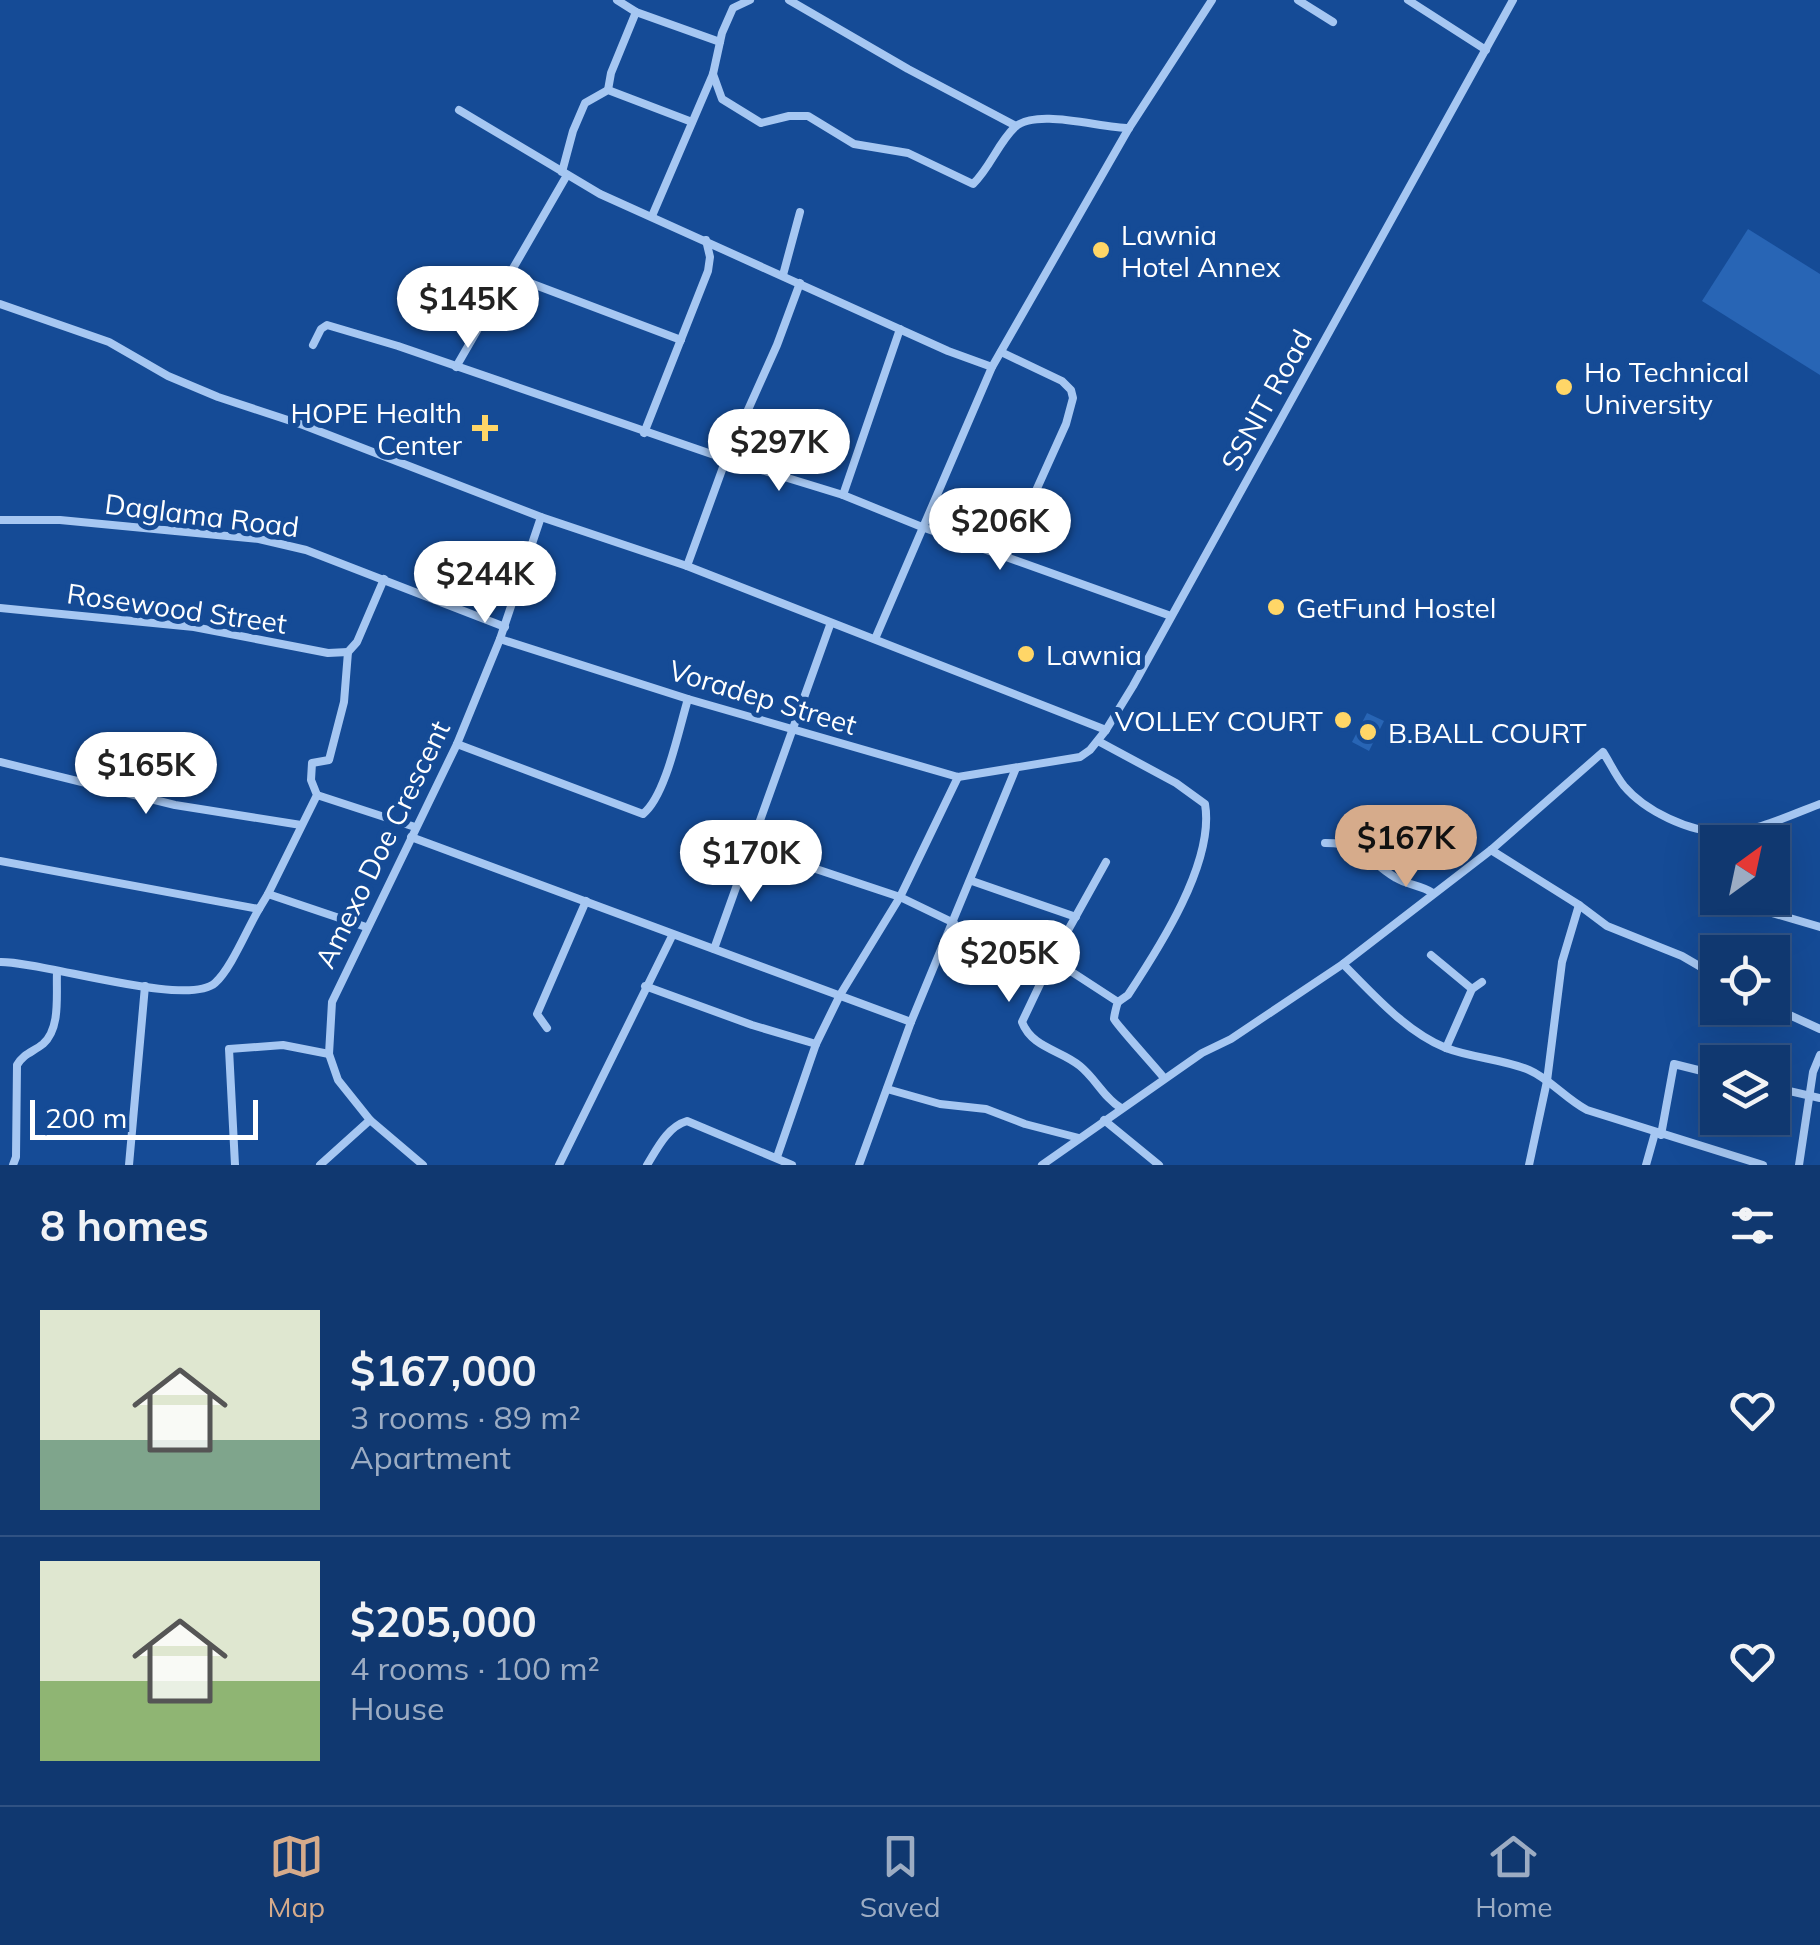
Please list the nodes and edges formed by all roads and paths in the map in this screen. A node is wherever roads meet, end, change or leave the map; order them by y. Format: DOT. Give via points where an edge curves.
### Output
graph roads {
  1 [pos="618,0"];
  2 [pos="750,0"];
  3 [pos="789,0"];
  4 [pos="1212,0"];
  5 [pos="1298,0"];
  6 [pos="1408,0"];
  7 [pos="1513,0"];
  8 [pos="732,4"];
  9 [pos="636,12"];
  10 [pos="1334,22"];
  11 [pos="720,42"];
  12 [pos="1486,50"];
  13 [pos="713,74"];
  14 [pos="608,90"];
  15 [pos="459,110"];
  16 [pos="692,122"];
  17 [pos="1016,126"];
  18 [pos="1130,128"];
  19 [pos="564,174"];
  20 [pos="800,212"];
  21 [pos="652,216"];
  22 [pos="706,240"];
  23 [pos="783,275"];
  24 [pos="510,276"];
  25 [pos="800,282"];
  26 [pos="0,304"];
  27 [pos="900,329"];
  28 [pos="681,340"];
  29 [pos="313,345"];
  30 [pos="1000,352"];
  31 [pos="456,367"];
  32 [pos="992,367"];
  33 [pos="644,432"];
  34 [pos="726,458"];
  35 [pos="843,494"];
  36 [pos="541,517"];
  37 [pos="0,520"];
  38 [pos="922,527"];
  39 [pos="1007,555"];
  40 [pos="687,566"];
  41 [pos="384,580"];
  42 [pos="0,608"];
  43 [pos="1170,616"];
  44 [pos="830,625"];
  45 [pos="504,626"];
  46 [pos="875,639"];
  47 [pos="500,640"];
  48 [pos="348,652"];
  49 [pos="688,699"];
  50 [pos="792,730"];
  51 [pos="1106,730"];
  52 [pos="1098,740"];
  53 [pos="457,744"];
  54 [pos="0,762"];
  55 [pos="1016,768"];
  56 [pos="958,778"];
  57 [pos="317,795"];
  58 [pos="1820,804"];
  59 [pos="301,825"];
  60 [pos="415,827"];
  61 [pos="411,837"];
  62 [pos="1325,843"];
  63 [pos="752,848"];
  64 [pos="1491,850"];
  65 [pos="0,862"];
  66 [pos="1106,862"];
  67 [pos="972,881"];
  68 [pos="1433,893"];
  69 [pos="268,894"];
  70 [pos="900,898"];
  71 [pos="586,901"];
  72 [pos="1579,905"];
  73 [pos="259,910"];
  74 [pos="1779,915"];
  75 [pos="1076,917"];
  76 [pos="954,923"];
  77 [pos="1820,927"];
  78 [pos="366,928"];
  79 [pos="672,936"];
  80 [pos="714,949"];
  81 [pos="1431,955"];
  82 [pos="1052,959"];
  83 [pos="0,962"];
  84 [pos="1343,964"];
  85 [pos="1700,966"];
  86 [pos="58,972"];
  87 [pos="1482,982"];
  88 [pos="144,986"];
  89 [pos="645,986"];
  90 [pos="1472,989"];
  91 [pos="840,995"];
  92 [pos="1118,1002"];
  93 [pos="1790,1015"];
  94 [pos="912,1022"];
  95 [pos="547,1028"];
  96 [pos="1820,1029"];
  97 [pos="816,1044"];
  98 [pos="1446,1048"];
  99 [pos="329,1054"];
  100 [pos="1820,1055"];
  101 [pos="1700,1070"];
  102 [pos="1164,1078"];
  103 [pos="1547,1081"];
  104 [pos="887,1088"];
  105 [pos="1790,1091"];
  106 [pos="1809,1095"];
  107 [pos="1820,1098"];
  108 [pos="1121,1108"];
  109 [pos="370,1120"];
  110 [pos="1104,1120"];
  111 [pos="1658,1134"];
  112 [pos="1078,1138"];
  113 [pos="777,1156"];
  114 [pos="13,1165"];
  115 [pos="129,1165"];
  116 [pos="235,1165"];
  117 [pos="320,1165"];
  118 [pos="422,1165"];
  119 [pos="559,1165"];
  120 [pos="647,1165"];
  121 [pos="792,1165"];
  122 [pos="859,1165"];
  123 [pos="1042,1165"];
  124 [pos="1159,1165"];
  125 [pos="1529,1165"];
  126 [pos="1646,1165"];
  127 [pos="1764,1165"];
  128 [pos="1799,1165"];
  1 -- 9 [label="street"];
  2 -- 8 [label="street"];
  3 -- 17 [label="street"];
  4 -- 18 [label="street"];
  5 -- 10 [label="street"];
  6 -- 12 [label="street"];
  7 -- 12 [label="street, SSNIT Road"];
  8 -- 11 [label="street"];
  9 -- 11 [label="street"];
  9 -- 14 [label="street"];
  11 -- 13 [label="street"];
  12 -- 43 [label="street, SSNIT Road"];
  13 -- 16 [label="street"];
  13 -- 17 [label="street" via="722,99 761,123 808,116 854,144 908,152 973,184"];
  14 -- 16 [label="street"];
  14 -- 19 [label="street" via="586,103 572,131"];
  15 -- 19 [label="street"];
  16 -- 21 [label="street"];
  17 -- 18 [label="street" via="1038,118"];
  18 -- 30 [label="street"];
  19 -- 21 [label="street"];
  19 -- 24 [label="street"];
  20 -- 23 [label="street"];
  21 -- 22 [label="street"];
  22 -- 23 [label="street"];
  22 -- 28 [label="street" via="708,270"];
  23 -- 25 [label="street"];
  24 -- 28 [label="street"];
  24 -- 31 [label="street"];
  25 -- 27 [label="street"];
  25 -- 34 [label="street"];
  26 -- 36 [label="street" via="109,342 218,397"];
  27 -- 32 [label="street"];
  27 -- 35 [label="street"];
  28 -- 33 [label="street"];
  29 -- 31 [label="street" via="327,325"];
  30 -- 32 [label="street"];
  30 -- 39 [label="street" via="1062,381 1073,398"];
  31 -- 33 [label="street"];
  32 -- 38 [label="street"];
  33 -- 34 [label="street"];
  34 -- 35 [label="street"];
  34 -- 40 [label="street"];
  35 -- 38 [label="street"];
  36 -- 40 [label="street"];
  36 -- 45 [label="street, Amexo Doe Crescent"];
  37 -- 41 [label="street, Daglama Road" via="260,539"];
  38 -- 39 [label="street"];
  38 -- 46 [label="street"];
  39 -- 43 [label="street"];
  40 -- 44 [label="street"];
  41 -- 45 [label="street, Daglama Road"];
  41 -- 48 [label="street"];
  42 -- 48 [label="street, Rosewood Street" via="194,627"];
  43 -- 51 [label="street, SSNIT Road"];
  44 -- 46 [label="street"];
  44 -- 50 [label="street"];
  45 -- 47 [label="street, Amexo Doe Crescent"];
  46 -- 51 [label="street"];
  47 -- 49 [label="street, Voradep Street"];
  47 -- 53 [label="street, Amexo Doe Crescent"];
  48 -- 57 [label="street" via="330,760 310,770"];
  49 -- 50 [label="street, Voradep Street"];
  49 -- 53 [label="street" via="658,790 643,814"];
  50 -- 56 [label="street, Voradep Street"];
  50 -- 63 [label="street"];
  51 -- 52 [label="street, SSNIT Road"];
  52 -- 55 [label="street, SSNIT Road" via="1080,757"];
  52 -- 92 [label="street" via="1176,783 1206,804 1207,815 1177,920"];
  53 -- 60 [label="street, Amexo Doe Crescent"];
  54 -- 59 [label="street" via="175,805"];
  55 -- 56 [label="street, Voradep Street"];
  55 -- 67 [label="street"];
  56 -- 70 [label="street"];
  57 -- 59 [label="street"];
  57 -- 60 [label="street"];
  58 -- 64 [label="street" via="1718,832 1650,807 1625,787 1603,752"];
  59 -- 69 [label="street"];
  60 -- 61 [label="street, Amexo Doe Crescent"];
  61 -- 71 [label="street"];
  61 -- 78 [label="street, Amexo Doe Crescent"];
  62 -- 68 [label="street" via="1360,849 1396,878"];
  63 -- 70 [label="street"];
  63 -- 80 [label="street"];
  64 -- 68 [label="street"];
  64 -- 72 [label="street"];
  65 -- 73 [label="street"];
  66 -- 75 [label="street"];
  67 -- 75 [label="street"];
  67 -- 76 [label="street"];
  68 -- 84 [label="street"];
  69 -- 73 [label="street"];
  69 -- 78 [label="street"];
  70 -- 76 [label="street"];
  70 -- 91 [label="street"];
  71 -- 79 [label="street"];
  71 -- 95 [label="street" via="538,1014"];
  72 -- 85 [label="street" via="1607,926"];
  72 -- 103 [label="street" via="1562,962"];
  73 -- 88 [label="street" via="214,985"];
  74 -- 77 [label="street"];
  75 -- 82 [label="street"];
  76 -- 94 [label="street"];
  78 -- 99 [label="street, Amexo Doe Crescent" via="332,1002"];
  79 -- 80 [label="street"];
  79 -- 89 [label="street"];
  80 -- 91 [label="street"];
  81 -- 90 [label="street"];
  82 -- 92 [label="street"];
  82 -- 108 [label="street" via="1022,1022 1026,1032 1080,1065"];
  83 -- 86 [label="street"];
  84 -- 98 [label="street" via="1378,999"];
  84 -- 102 [label="street"];
  86 -- 88 [label="street"];
  86 -- 114 [label="street" via="55,1026 17,1065"];
  87 -- 90 [label="street"];
  88 -- 115 [label="street"];
  89 -- 97 [label="street"];
  89 -- 119 [label="street"];
  90 -- 98 [label="street"];
  91 -- 94 [label="street"];
  91 -- 97 [label="street"];
  92 -- 102 [label="street" via="1117,1026"];
  93 -- 96 [label="street"];
  94 -- 104 [label="street"];
  97 -- 113 [label="street"];
  98 -- 103 [label="street" via="1530,1070"];
  99 -- 109 [label="street" via="338,1080"];
  99 -- 116 [label="street" via="283,1045 230,1049"];
  100 -- 106 [label="street"];
  101 -- 111 [label="street" via="1674,1064"];
  102 -- 108 [label="street"];
  103 -- 111 [label="street" via="1587,1110"];
  103 -- 125 [label="street"];
  104 -- 112 [label="street"];
  104 -- 122 [label="street"];
  105 -- 106 [label="street"];
  106 -- 107 [label="street"];
  106 -- 128 [label="street"];
  108 -- 110 [label="street"];
  109 -- 117 [label="street"];
  109 -- 118 [label="street"];
  110 -- 112 [label="street"];
  110 -- 124 [label="street"];
  111 -- 126 [label="street"];
  111 -- 127 [label="street"];
  112 -- 123 [label="street"];
  113 -- 120 [label="street" via="686,1121 665,1137"];
  113 -- 121 [label="street"];
}
